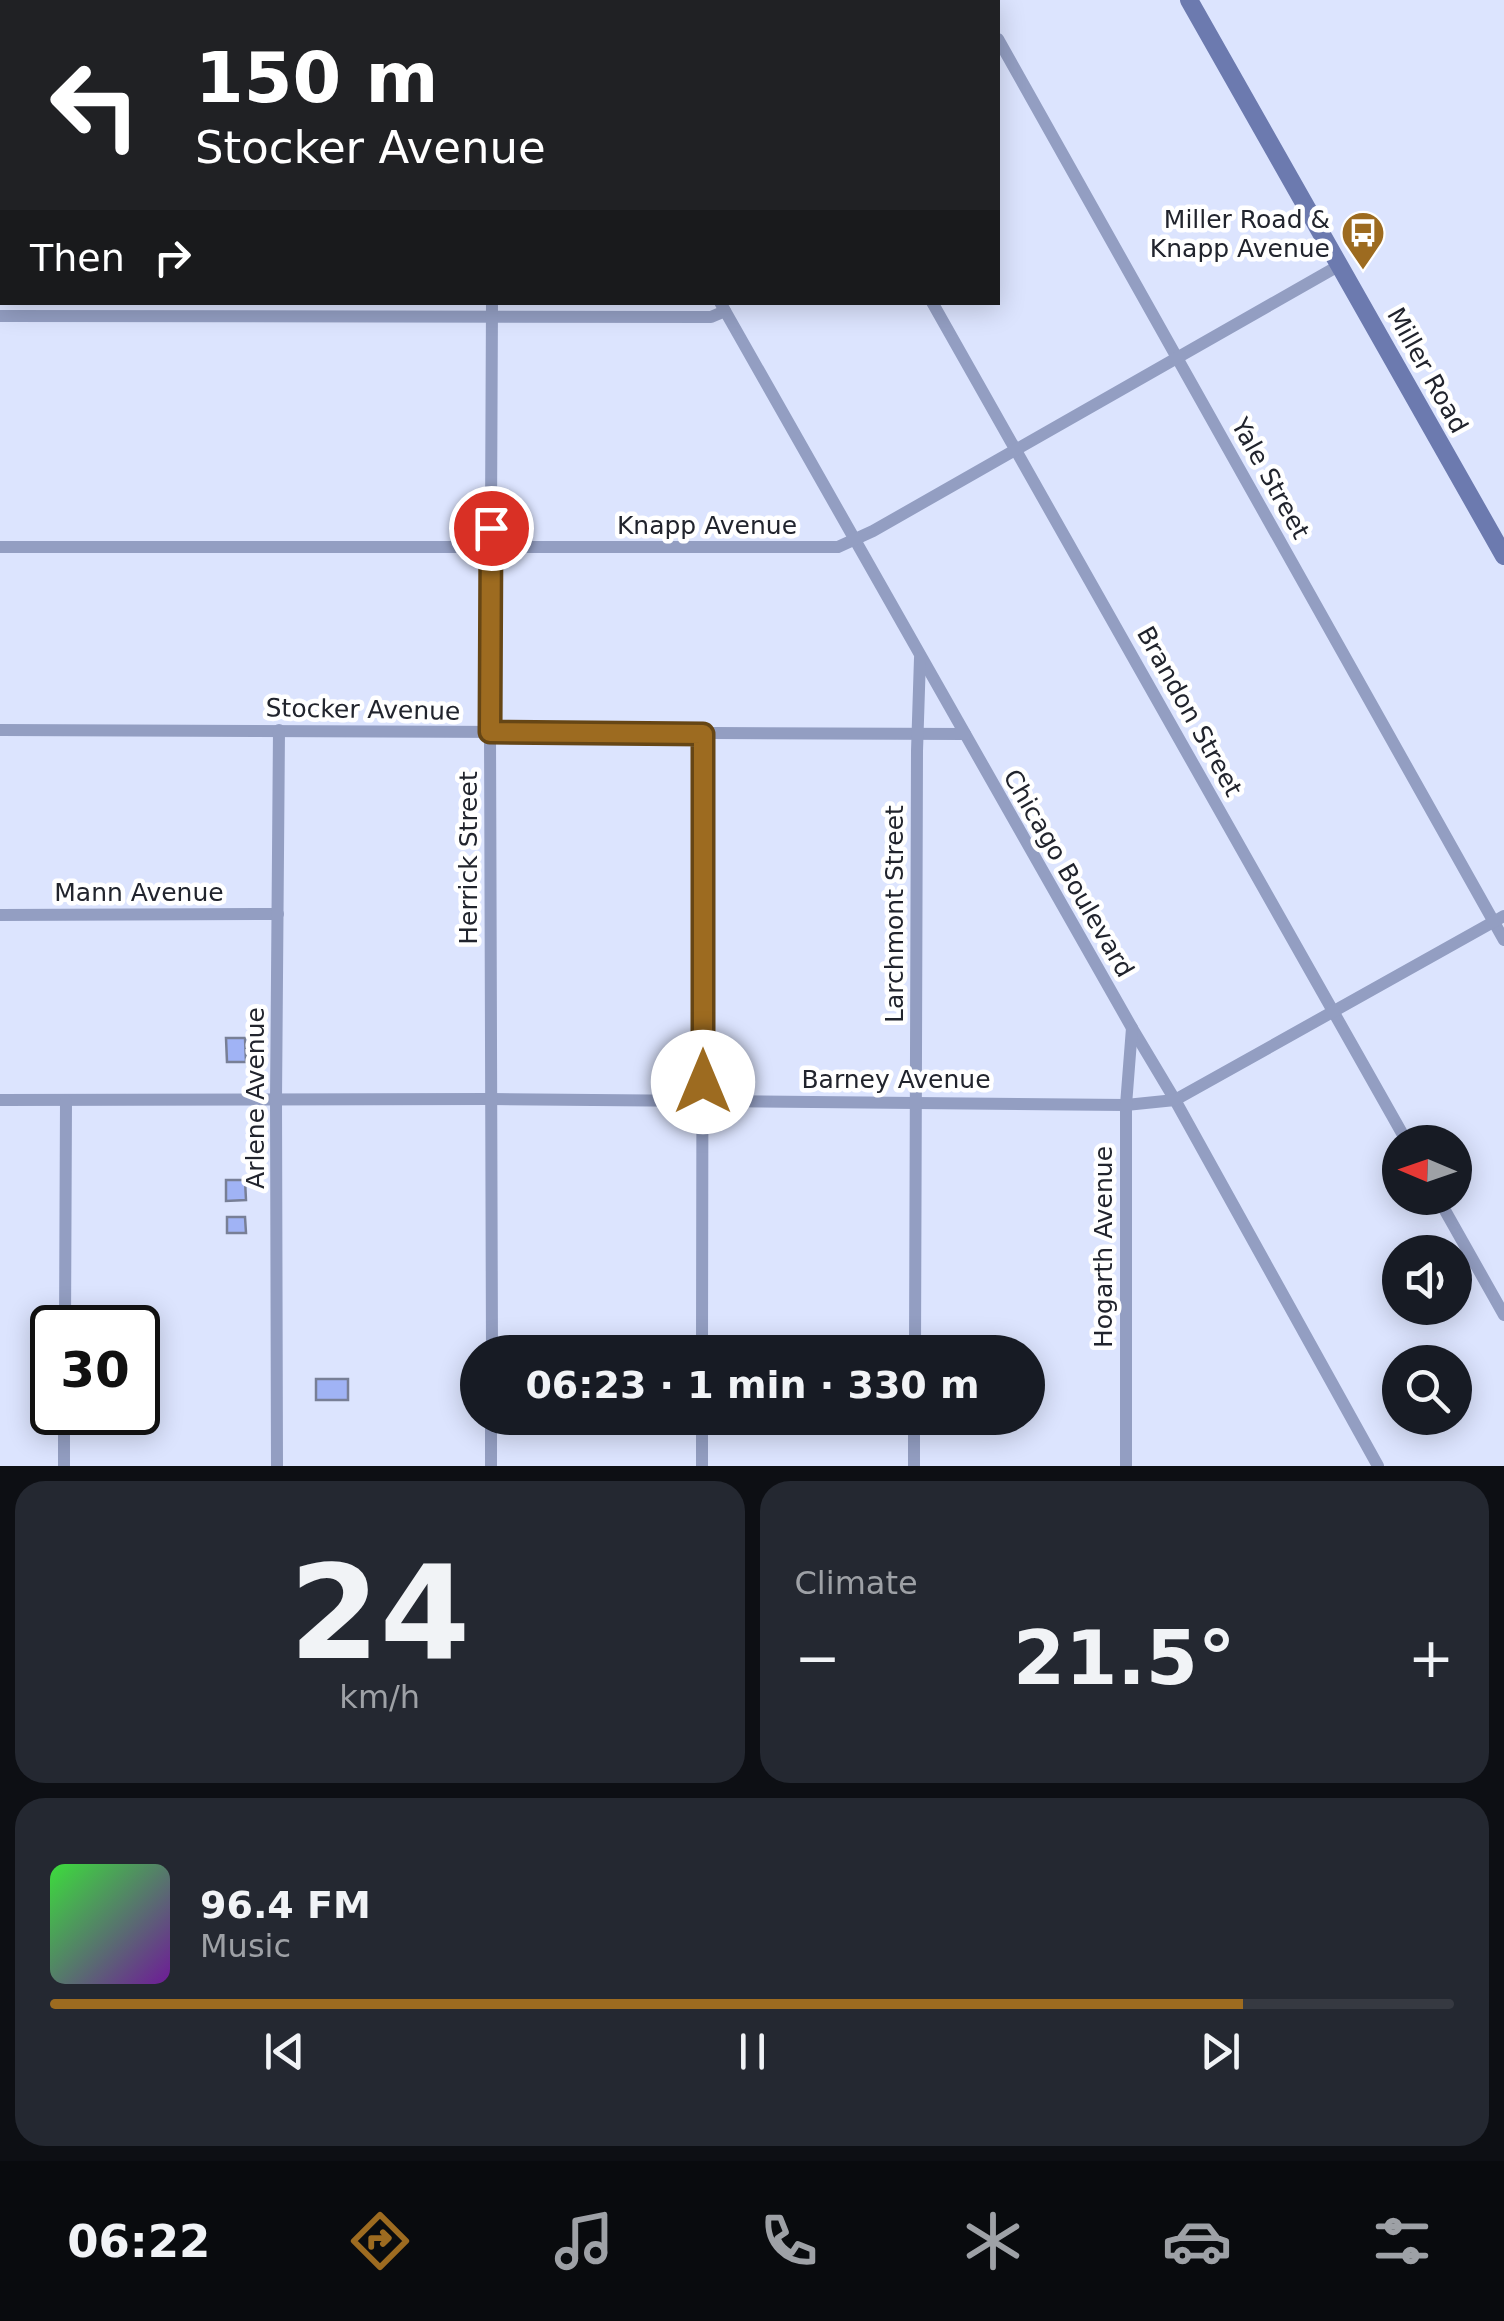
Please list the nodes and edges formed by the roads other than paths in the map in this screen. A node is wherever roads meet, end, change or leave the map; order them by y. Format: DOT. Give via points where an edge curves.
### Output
graph roads {
  1 [pos="1189,0"];
  2 [pos="1000,43"];
  3 [pos="1340,264"];
  4 [pos="492,305"];
  5 [pos="934,305"];
  6 [pos="723,307"];
  7 [pos="0,316"];
  8 [pos="492,318"];
  9 [pos="1177,357"];
  10 [pos="1016,450"];
  11 [pos="856,541"];
  12 [pos="0,547"];
  13 [pos="491,548"];
  14 [pos="1504,556"];
  15 [pos="920,656"];
  16 [pos="0,730"];
  17 [pos="279,730"];
  18 [pos="490,732"];
  19 [pos="703,734"];
  20 [pos="917,734"];
  21 [pos="965,734"];
  22 [pos="278,914"];
  23 [pos="0,915"];
  24 [pos="1499,918"];
  25 [pos="1504,940"];
  26 [pos="1334,1011"];
  27 [pos="1132,1028"];
  28 [pos="492,1098"];
  29 [pos="0,1100"];
  30 [pos="66,1100"];
  31 [pos="276,1100"];
  32 [pos="1175,1100"];
  33 [pos="703,1101"];
  34 [pos="915,1101"];
  35 [pos="1126,1104"];
  36 [pos="1398,1125"];
  37 [pos="1448,1215"];
  38 [pos="65,1305"];
  39 [pos="1504,1315"];
  40 [pos="492,1335"];
  41 [pos="702,1335"];
  42 [pos="914,1335"];
  43 [pos="64,1435"];
  44 [pos="492,1435"];
  45 [pos="702,1435"];
  46 [pos="914,1435"];
  47 [pos="64,1466"];
  48 [pos="278,1466"];
  49 [pos="491,1466"];
  50 [pos="702,1466"];
  51 [pos="914,1466"];
  52 [pos="1126,1466"];
  53 [pos="1378,1466"];
  1 -- 3 [label="main road, Miller Road"];
  2 -- 9 [label="street, Yale Street"];
  3 -- 9 [label="street, Knapp Avenue"];
  3 -- 14 [label="main road, Miller Road"];
  4 -- 8 [label="street, Herrick Street"];
  5 -- 10 [label="street, Brandon Street"];
  6 -- 8 [label="street" via="711,317"];
  6 -- 11 [label="street, Chicago Boulevard"];
  7 -- 8 [label="street"];
  8 -- 13 [label="street, Herrick Street"];
  9 -- 10 [label="street, Knapp Avenue"];
  9 -- 24 [label="street, Yale Street"];
  10 -- 11 [label="street, Knapp Avenue"];
  10 -- 26 [label="street, Brandon Street"];
  11 -- 13 [label="street, Knapp Avenue" via="838,547"];
  11 -- 15 [label="street, Chicago Boulevard"];
  12 -- 13 [label="street, Knapp Avenue"];
  13 -- 18 [label="street, Herrick Street"];
  15 -- 20 [label="street, Larchmont Street"];
  15 -- 21 [label="street, Chicago Boulevard"];
  16 -- 17 [label="street, Stocker Avenue"];
  17 -- 18 [label="street, Stocker Avenue"];
  17 -- 22 [label="street, Arlene Avenue"];
  18 -- 19 [label="street, Stocker Avenue"];
  18 -- 28 [label="street, Herrick Street"];
  19 -- 20 [label="street, Stocker Avenue"];
  19 -- 33 [label="street"];
  20 -- 21 [label="street, Stocker Avenue"];
  20 -- 34 [label="street, Larchmont Street"];
  21 -- 27 [label="street, Chicago Boulevard"];
  22 -- 23 [label="street, Mann Avenue"];
  22 -- 31 [label="street, Arlene Avenue"];
  24 -- 25 [label="street, Yale Street"];
  24 -- 26 [label="street, Barney Avenue"];
  26 -- 32 [label="street, Barney Avenue"];
  26 -- 36 [label="street, Brandon Street"];
  27 -- 32 [label="street, Chicago Boulevard"];
  27 -- 35 [label="street, Hogarth Avenue"];
  28 -- 31 [label="street, Barney Avenue"];
  28 -- 33 [label="street, Barney Avenue"];
  28 -- 40 [label="street, Herrick Street"];
  29 -- 30 [label="street, Barney Avenue"];
  30 -- 31 [label="street, Barney Avenue"];
  30 -- 38 [label="street"];
  31 -- 48 [label="street, Arlene Avenue"];
  32 -- 35 [label="street, Barney Avenue"];
  32 -- 53 [label="street, Chicago Boulevard"];
  33 -- 34 [label="street, Barney Avenue"];
  33 -- 41 [label="street"];
  34 -- 35 [label="street, Barney Avenue"];
  34 -- 42 [label="street, Larchmont Street"];
  35 -- 52 [label="street, Hogarth Avenue"];
  37 -- 39 [label="street"];
  43 -- 47 [label="street"];
  44 -- 49 [label="street"];
  45 -- 50 [label="street"];
  46 -- 51 [label="street"];
}
